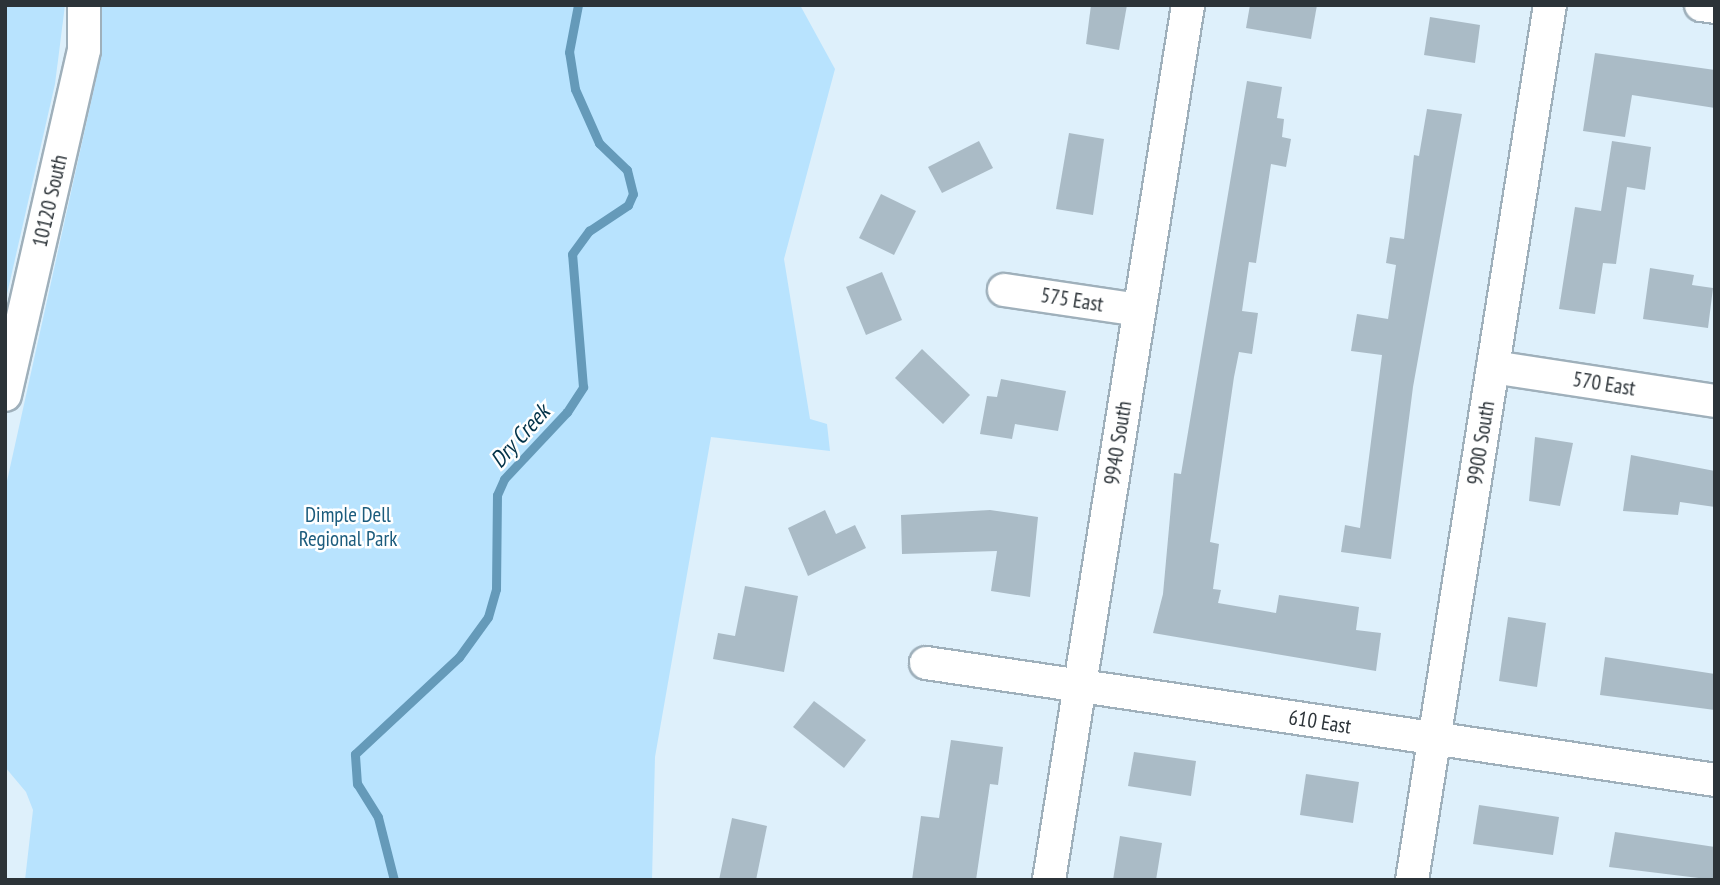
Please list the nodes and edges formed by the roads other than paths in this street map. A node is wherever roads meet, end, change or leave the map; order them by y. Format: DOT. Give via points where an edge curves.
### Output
graph roads {
  1 [pos="83,5"];
  2 [pos="1188,5"];
  3 [pos="1550,5"];
  4 [pos="1701,5"];
  5 [pos="1715,7"];
  6 [pos="1004,290"];
  7 [pos="1139,310"];
  8 [pos="1493,367"];
  9 [pos="5,395"];
  10 [pos="1715,401"];
  11 [pos="926,663"];
  12 [pos="1080,685"];
  13 [pos="1434,738"];
  14 [pos="1715,779"];
  15 [pos="1049,880"];
  16 [pos="1412,880"];
  1 -- 9 [label="street, 10120 South" via="84,50"];
  2 -- 7 [label="street, 9940 South"];
  3 -- 8 [label="street, 9900 South"];
  4 -- 5 [label="street"];
  6 -- 7 [label="street, 575 East"];
  7 -- 12 [label="street, 9940 South"];
  8 -- 10 [label="street, 570 East"];
  8 -- 13 [label="street, 9900 South"];
  11 -- 12 [label="street, 610 East"];
  12 -- 13 [label="street, 610 East"];
  12 -- 15 [label="street, 9940 South"];
  13 -- 14 [label="street, 610 East"];
  13 -- 16 [label="street, 9900 South"];
}
